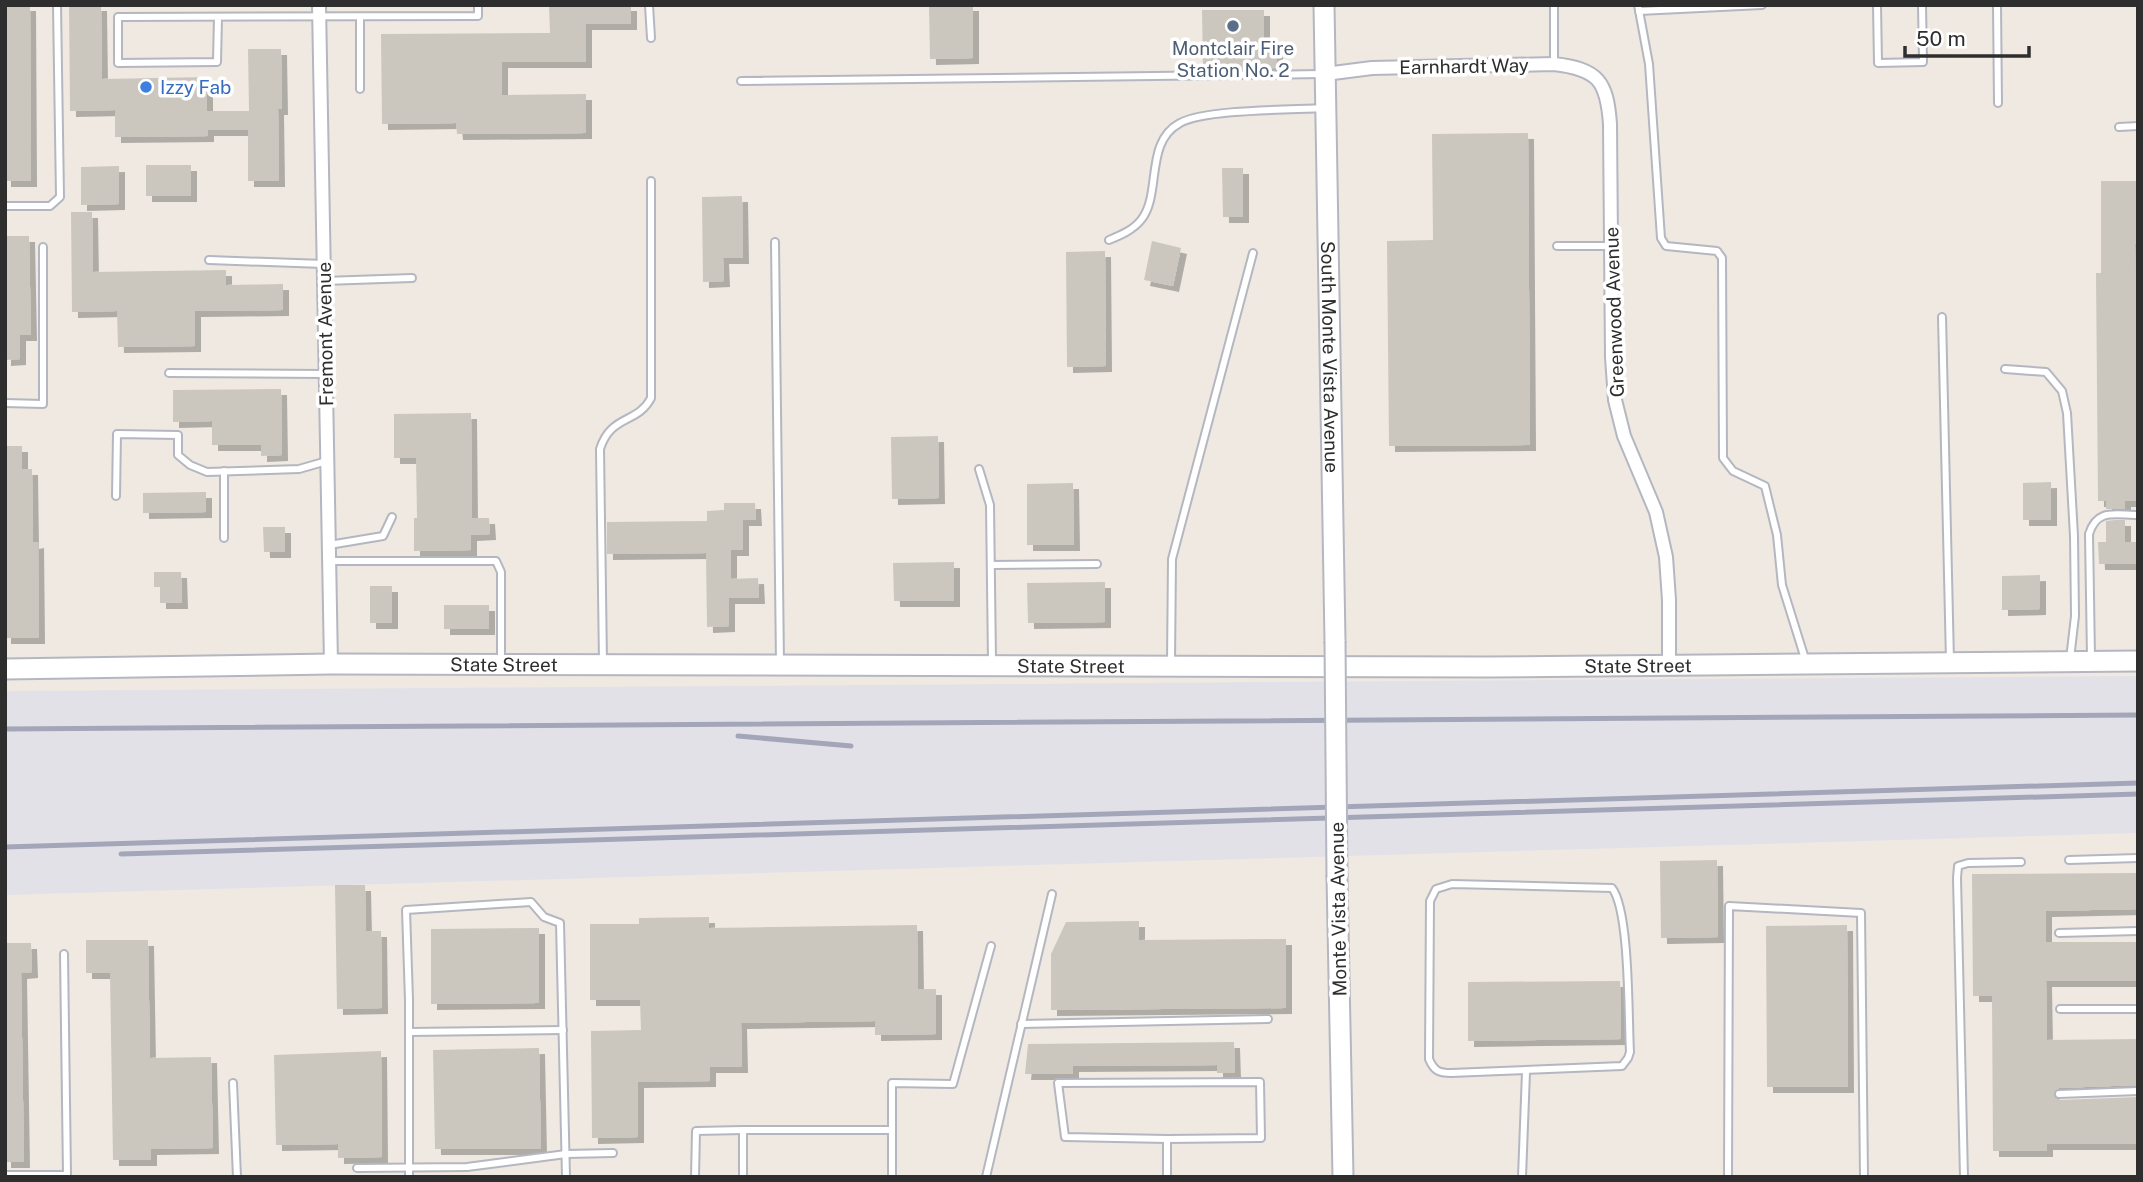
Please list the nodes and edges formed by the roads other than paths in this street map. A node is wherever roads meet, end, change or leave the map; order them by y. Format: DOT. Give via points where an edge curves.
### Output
graph roads {
  1 [pos="57,5"];
  2 [pos="478,5"];
  3 [pos="649,5"];
  4 [pos="1324,5"];
  5 [pos="1554,5"];
  6 [pos="1762,5"];
  7 [pos="1877,5"];
  8 [pos="1922,5"];
  9 [pos="1997,5"];
  10 [pos="1639,8"];
  11 [pos="319,11"];
  12 [pos="218,17"];
  13 [pos="360,17"];
  14 [pos="651,38"];
  15 [pos="1554,64"];
  16 [pos="1325,74"];
  17 [pos="1599,79"];
  18 [pos="741,81"];
  19 [pos="360,89"];
  20 [pos="1998,103"];
  21 [pos="1327,108"];
  22 [pos="2138,126"];
  23 [pos="2119,127"];
  24 [pos="651,181"];
  25 [pos="5,206"];
  26 [pos="1110,240"];
  27 [pos="775,242"];
  28 [pos="1557,246"];
  29 [pos="1612,246"];
  30 [pos="43,247"];
  31 [pos="1253,253"];
  32 [pos="209,260"];
  33 [pos="324,264"];
  34 [pos="412,278"];
  35 [pos="324,281"];
  36 [pos="1942,317"];
  37 [pos="2005,369"];
  38 [pos="169,373"];
  39 [pos="326,374"];
  40 [pos="5,403"];
  41 [pos="327,461"];
  42 [pos="979,469"];
  43 [pos="224,471"];
  44 [pos="116,496"];
  45 [pos="2138,515"];
  46 [pos="392,517"];
  47 [pos="224,538"];
  48 [pos="329,545"];
  49 [pos="329,561"];
  50 [pos="1097,564"];
  51 [pos="991,565"];
  52 [pos="1335,641"];
  53 [pos="2069,661"];
  54 [pos="2091,661"];
  55 [pos="2138,661"];
  56 [pos="1806,663"];
  57 [pos="1950,663"];
  58 [pos="331,664"];
  59 [pos="501,664"];
  60 [pos="1670,664"];
  61 [pos="603,665"];
  62 [pos="780,666"];
  63 [pos="993,667"];
  64 [pos="1170,667"];
  65 [pos="5,669"];
  66 [pos="2138,858"];
  67 [pos="2069,860"];
  68 [pos="2021,862"];
  69 [pos="1052,894"];
  70 [pos="2138,931"];
  71 [pos="2059,933"];
  72 [pos="991,946"];
  73 [pos="64,954"];
  74 [pos="2060,1009"];
  75 [pos="2138,1009"];
  76 [pos="1268,1020"];
  77 [pos="1021,1024"];
  78 [pos="563,1030"];
  79 [pos="409,1032"];
  80 [pos="1527,1072"];
  81 [pos="233,1083"];
  82 [pos="2138,1091"];
  83 [pos="2059,1094"];
  84 [pos="743,1130"];
  85 [pos="892,1130"];
  86 [pos="1167,1139"];
  87 [pos="613,1153"];
  88 [pos="566,1154"];
  89 [pos="357,1168"];
  90 [pos="409,1168"];
  91 [pos="5,1175"];
  92 [pos="67,1176"];
  93 [pos="237,1177"];
  94 [pos="409,1177"];
  95 [pos="566,1177"];
  96 [pos="695,1177"];
  97 [pos="743,1177"];
  98 [pos="892,1177"];
  99 [pos="986,1177"];
  100 [pos="1167,1177"];
  101 [pos="1343,1177"];
  102 [pos="1522,1177"];
  103 [pos="1728,1177"];
  104 [pos="1864,1177"];
  105 [pos="1964,1177"];
  1 -- 25 [label="lane" via="60,197 50,206"];
  2 -- 13 [label="lane" via="478,16"];
  3 -- 14 [label="lane"];
  4 -- 16 [label="street"];
  5 -- 15 [label="lane"];
  6 -- 10 [label="lane"];
  7 -- 8 [label="lane" via="1878,63 1923,62"];
  9 -- 20 [label="lane"];
  10 -- 56 [label="lane" via="1649,64 1661,238 1666,246 1717,251 1722,258 1723,458 1733,471 1765,486 1777,535 1782,585"];
  11 -- 12 [label="lane"];
  11 -- 13 [label="lane"];
  11 -- 33 [label="street, Fremont Avenue"];
  12 -- 12 [label="lane" via="118,18 118,63 217,62"];
  13 -- 19 [label="lane"];
  15 -- 16 [label="street, Earnhardt Way" via="1372,68"];
  15 -- 17 [label="street, Earnhardt Way" via="1579,67"];
  16 -- 18 [label="lane"];
  16 -- 21 [label="street, South Monte Vista Avenue"];
  17 -- 29 [label="street, Greenwood Avenue" via="1608,98"];
  21 -- 26 [label="lane" via="1202,116 1181,122 1166,132 1146,213 1126,233"];
  21 -- 52 [label="street, South Monte Vista Avenue"];
  22 -- 23 [label="lane"];
  24 -- 61 [label="lane" via="651,398 646,408 613,425 600,449"];
  27 -- 62 [label="lane"];
  28 -- 29 [label="lane"];
  29 -- 60 [label="street, Greenwood Avenue" via="1615,400 1624,436 1656,512 1670,600"];
  30 -- 40 [label="lane" via="43,404"];
  31 -- 64 [label="lane" via="1172,559"];
  32 -- 33 [label="lane"];
  33 -- 35 [label="street, Fremont Avenue"];
  34 -- 35 [label="lane"];
  35 -- 39 [label="street, Fremont Avenue"];
  36 -- 57 [label="lane"];
  37 -- 53 [label="lane" via="2046,372 2062,391 2067,413 2075,616"];
  38 -- 39 [label="lane"];
  39 -- 41 [label="street, Fremont Avenue"];
  41 -- 43 [label="lane" via="299,469"];
  41 -- 48 [label="street, Fremont Avenue"];
  42 -- 51 [label="lane" via="990,505"];
  43 -- 44 [label="lane" via="207,472 178,456 178,435 117,434"];
  43 -- 47 [label="lane"];
  45 -- 54 [label="lane" via="2101,515 2089,534"];
  46 -- 48 [label="lane" via="383,536"];
  48 -- 49 [label="street, Fremont Avenue"];
  49 -- 58 [label="street, Fremont Avenue"];
  49 -- 59 [label="lane" via="496,561 501,572"];
  50 -- 51 [label="lane"];
  51 -- 63 [label="lane"];
  52 -- 101 [label="street, Monte Vista Avenue, bridge"];
  53 -- 54 [label="street, State Street"];
  53 -- 57 [label="street, State Street"];
  54 -- 55 [label="street, State Street"];
  56 -- 57 [label="street, State Street"];
  56 -- 60 [label="street, State Street"];
  58 -- 59 [label="street, State Street"];
  58 -- 65 [label="street, State Street"];
  59 -- 61 [label="street, State Street"];
  60 -- 64 [label="street, State Street"];
  61 -- 62 [label="street, State Street"];
  62 -- 63 [label="street, State Street"];
  63 -- 64 [label="street, State Street"];
  66 -- 67 [label="lane"];
  68 -- 105 [label="lane" via="1958,866"];
  69 -- 77 [label="lane"];
  70 -- 71 [label="lane"];
  72 -- 85 [label="lane" via="953,1084 892,1083"];
  73 -- 92 [label="lane"];
  74 -- 75 [label="lane"];
  76 -- 77 [label="lane"];
  77 -- 99 [label="lane"];
  78 -- 79 [label="lane"];
  78 -- 79 [label="lane" via="560,923 544,917 531,902 406,910"];
  78 -- 88 [label="lane"];
  79 -- 90 [label="lane"];
  80 -- 80 [label="lane" via="1440,1073 1432,1068 1429,929 1430,901 1436,889 1452,884 1590,886 1615,892 1623,932 1628,1058 1618,1068"];
  80 -- 102 [label="lane"];
  81 -- 93 [label="lane"];
  82 -- 83 [label="lane"];
  84 -- 85 [label="lane"];
  84 -- 96 [label="lane" via="696,1131"];
  84 -- 97 [label="lane"];
  85 -- 98 [label="lane"];
  86 -- 86 [label="lane" via="1261,1138 1260,1083 1058,1083 1065,1137"];
  86 -- 100 [label="lane"];
  87 -- 88 [label="lane"];
  88 -- 90 [label="lane" via="467,1167"];
  88 -- 95 [label="lane"];
  89 -- 90 [label="lane"];
  90 -- 94 [label="lane"];
  91 -- 92 [label="lane"];
  103 -- 104 [label="lane" via="1729,906 1861,913"];
}
